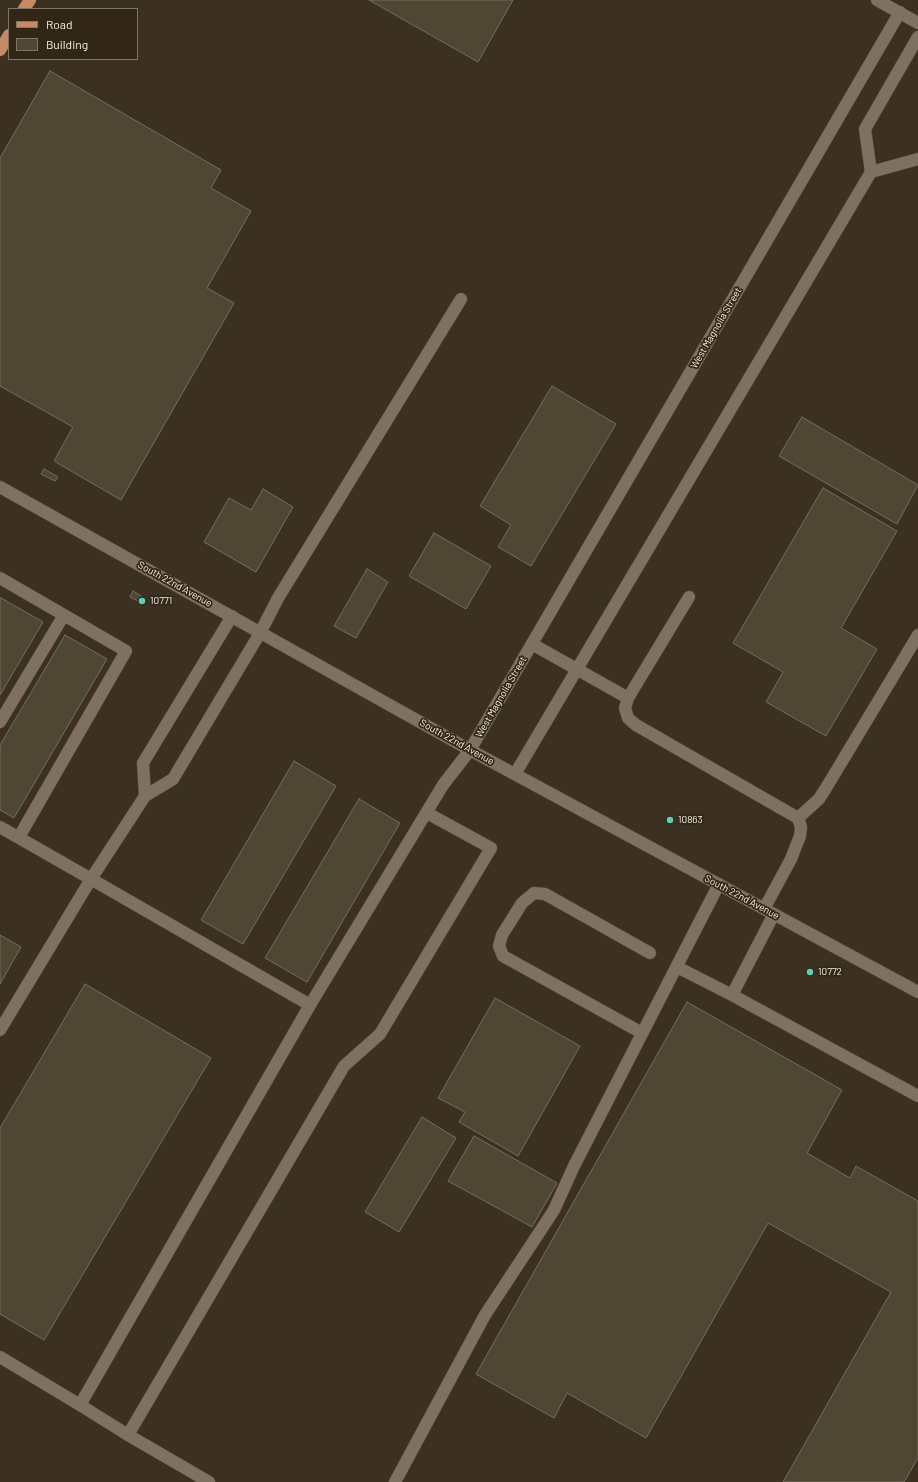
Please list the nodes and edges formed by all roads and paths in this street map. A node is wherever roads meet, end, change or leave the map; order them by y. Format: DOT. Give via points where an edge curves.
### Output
graph roads {
  1 [pos="877,0"];
  2 [pos="900,12"];
  3 [pos="918,23"];
  4 [pos="8,37"];
  5 [pos="918,37"];
  6 [pos="0,50"];
  7 [pos="918,159"];
  8 [pos="871,172"];
  9 [pos="461,299"];
  10 [pos="1,490"];
  11 [pos="0,578"];
  12 [pos="689,597"];
  13 [pos="64,615"];
  14 [pos="232,616"];
  15 [pos="260,633"];
  16 [pos="918,635"];
  17 [pos="532,644"];
  18 [pos="576,670"];
  19 [pos="628,698"];
  20 [pos="0,722"];
  21 [pos="470,750"];
  22 [pos="515,774"];
  23 [pos="146,796"];
  24 [pos="427,813"];
  25 [pos="798,818"];
  26 [pos="0,827"];
  27 [pos="19,837"];
  28 [pos="91,879"];
  29 [pos="719,884"];
  30 [pos="769,911"];
  31 [pos="650,953"];
  32 [pos="677,967"];
  33 [pos="916,988"];
  34 [pos="732,995"];
  35 [pos="310,1005"];
  36 [pos="0,1030"];
  37 [pos="642,1033"];
  38 [pos="918,1096"];
  39 [pos="0,1357"];
  40 [pos="80,1405"];
  41 [pos="128,1435"];
  42 [pos="209,1482"];
  43 [pos="395,1482"];
  1 -- 2 [label="street"];
  2 -- 3 [label="street"];
  2 -- 17 [label="street, West Magnolia Street"];
  4 -- 6 [label="main road"];
  5 -- 8 [label="street" via="865,129"];
  7 -- 8 [label="street"];
  8 -- 18 [label="street"];
  9 -- 15 [label="street" via="278,598"];
  10 -- 14 [label="street, South 22nd Avenue"];
  11 -- 13 [label="street"];
  12 -- 19 [label="street"];
  13 -- 20 [label="street"];
  13 -- 27 [label="street" via="126,651"];
  14 -- 15 [label="street, South 22nd Avenue"];
  14 -- 23 [label="street" via="143,763"];
  15 -- 21 [label="street, South 22nd Avenue"];
  15 -- 23 [label="street" via="173,779"];
  16 -- 25 [label="street" via="819,799"];
  17 -- 18 [label="street"];
  17 -- 21 [label="street, West Magnolia Street"];
  18 -- 19 [label="street"];
  18 -- 22 [label="street"];
  19 -- 25 [label="street" via="628,718 636,725"];
  21 -- 22 [label="street, South 22nd Avenue"];
  21 -- 24 [label="street, West Magnolia Street" via="443,785"];
  22 -- 29 [label="street, South 22nd Avenue"];
  23 -- 28 [label="street"];
  24 -- 35 [label="street, West Magnolia Street"];
  24 -- 41 [label="street" via="491,848 380,1034 344,1066"];
  25 -- 30 [label="street" via="800,836"];
  26 -- 27 [label="street"];
  27 -- 28 [label="street"];
  28 -- 35 [label="street"];
  28 -- 36 [label="street"];
  29 -- 30 [label="street, South 22nd Avenue"];
  29 -- 32 [label="street"];
  30 -- 33 [label="street, South 22nd Avenue"];
  30 -- 34 [label="street"];
  31 -- 37 [label="street" via="545,894 534,893 522,903 502,935 499,946 503,956"];
  32 -- 34 [label="street"];
  32 -- 37 [label="street"];
  34 -- 38 [label="street"];
  35 -- 40 [label="street, West Magnolia Street"];
  37 -- 43 [label="street" via="554,1210 485,1315"];
  39 -- 40 [label="street"];
  40 -- 41 [label="street"];
  41 -- 42 [label="street"];
}
